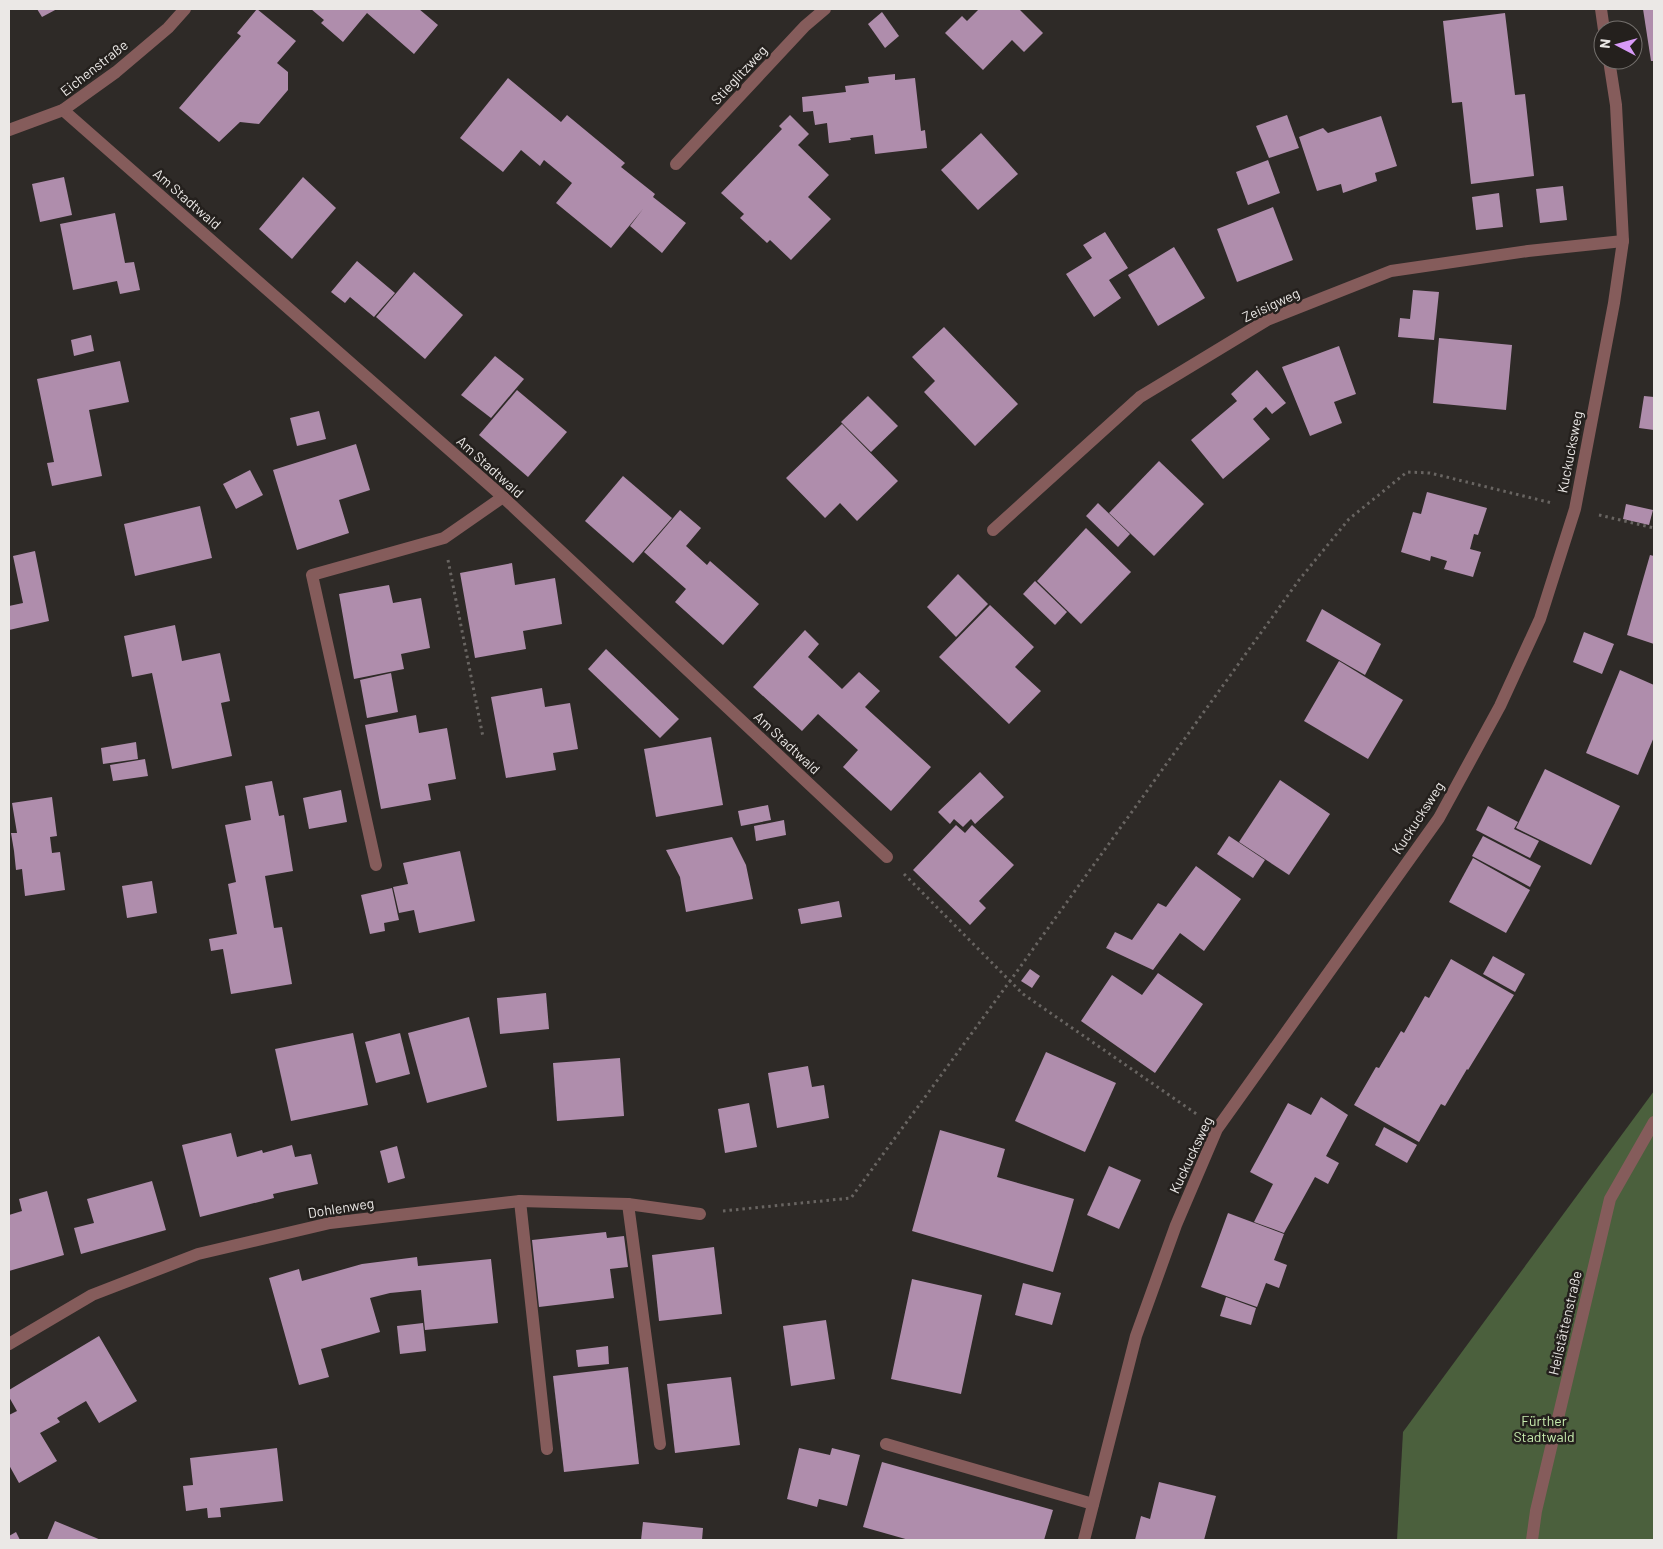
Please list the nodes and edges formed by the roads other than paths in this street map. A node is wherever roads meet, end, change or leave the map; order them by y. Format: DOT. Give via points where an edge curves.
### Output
graph roads {
  1 [pos="185,9"];
  2 [pos="825,9"];
  3 [pos="1611,70"];
  4 [pos="63,110"];
  5 [pos="9,130"];
  6 [pos="676,164"];
  7 [pos="1623,241"];
  8 [pos="502,497"];
  9 [pos="993,530"];
  10 [pos="887,857"];
  11 [pos="376,865"];
  12 [pos="1654,1122"];
  13 [pos="520,1201"];
  14 [pos="628,1204"];
  15 [pos="700,1214"];
  16 [pos="9,1344"];
  17 [pos="660,1444"];
  18 [pos="886,1444"];
  19 [pos="547,1449"];
  20 [pos="1093,1504"];
  21 [pos="1084,1540"];
  22 [pos="1532,1540"];
  1 -- 4 [label="street, Eichenstraße" via="168,28 116,72"];
  2 -- 6 [label="street, Stieglitzweg" via="805,26"];
  3 -- 7 [label="street, Kuckucksweg" via="1616,105"];
  4 -- 5 [label="street, Eichenstraße"];
  4 -- 8 [label="street, Am Stadtwald"];
  7 -- 9 [label="street, Zeisigweg" via="1391,270 1267,320 1140,397"];
  7 -- 20 [label="street, Kuckucksweg" via="1575,509 1540,619 1500,706 1439,818 1217,1129 1176,1225 1136,1336"];
  8 -- 10 [label="street, Am Stadtwald"];
  8 -- 11 [label="street" via="444,538 312,575"];
  12 -- 22 [label="street, Heilstättenstraße" via="1610,1199 1536,1511"];
  13 -- 14 [label="street, Dohlenweg"];
  13 -- 16 [label="street, Dohlenweg" via="330,1223 198,1254 92,1295"];
  13 -- 19 [label="street"];
  14 -- 15 [label="street, Dohlenweg"];
  14 -- 17 [label="street"];
  18 -- 20 [label="street"];
  20 -- 21 [label="street, Kuckucksweg"];
}
